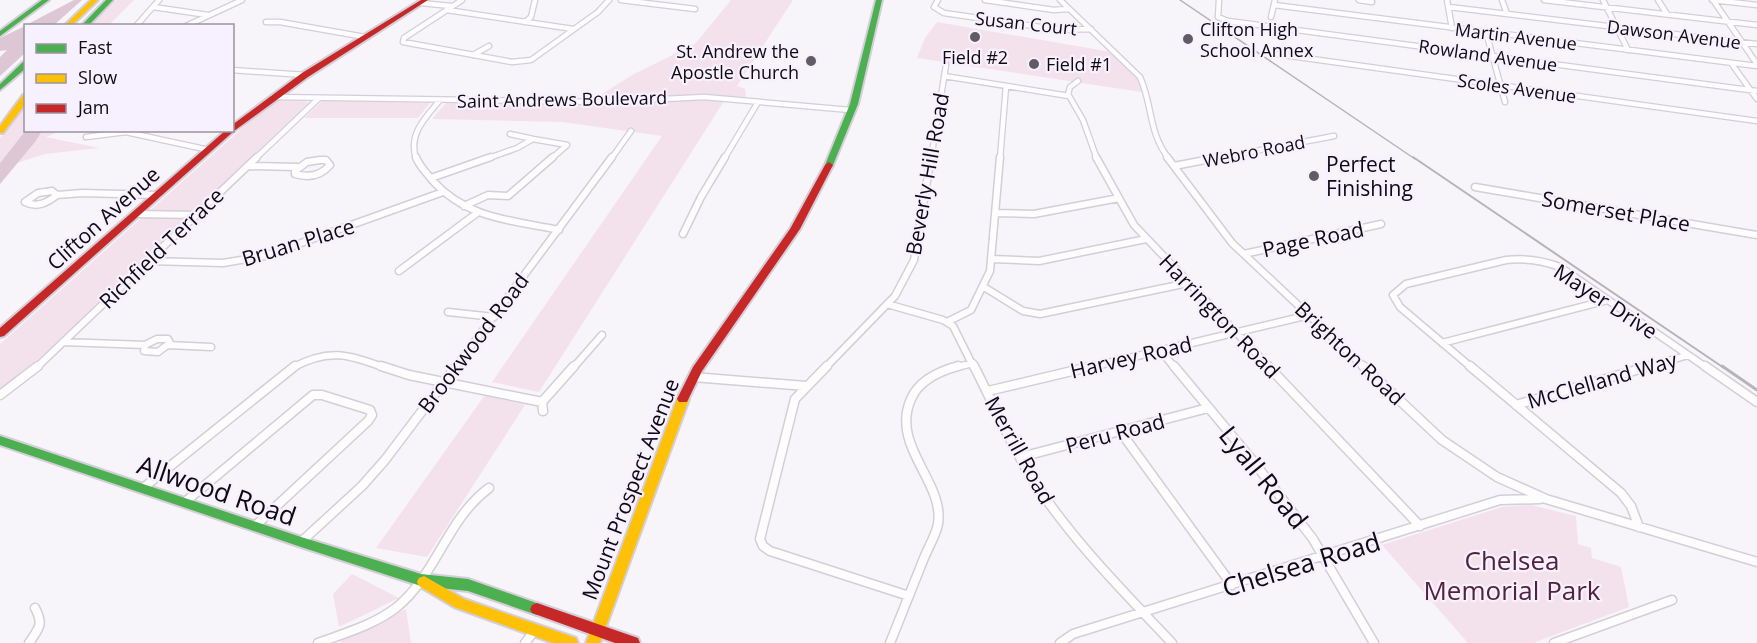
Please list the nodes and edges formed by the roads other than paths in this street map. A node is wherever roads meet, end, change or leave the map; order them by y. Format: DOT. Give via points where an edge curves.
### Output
graph roads {
  1 [pos="46,0"];
  2 [pos="95,0"];
  3 [pos="110,0"];
  4 [pos="159,0"];
  5 [pos="242,0"];
  6 [pos="462,0"];
  7 [pos="535,0"];
  8 [pos="609,0"];
  9 [pos="621,0"];
  10 [pos="683,0"];
  11 [pos="879,0"];
  12 [pos="938,0"];
  13 [pos="985,0"];
  14 [pos="1060,0"];
  15 [pos="1219,0"];
  16 [pos="1359,0"];
  17 [pos="1447,0"];
  18 [pos="1502,0"];
  19 [pos="1547,0"];
  20 [pos="1604,0"];
  21 [pos="1658,0"];
  22 [pos="1713,0"];
  23 [pos="423,1"];
  24 [pos="1372,2"];
  25 [pos="1275,3"];
  26 [pos="1757,5"];
  27 [pos="153,7"];
  28 [pos="1449,7"];
  29 [pos="1607,7"];
  30 [pos="449,8"];
  31 [pos="674,8"];
  32 [pos="695,9"];
  33 [pos="1070,9"];
  34 [pos="1507,14"];
  35 [pos="1667,14"];
  36 [pos="208,15"];
  37 [pos="1271,17"];
  38 [pos="1728,21"];
  39 [pos="266,22"];
  40 [pos="525,22"];
  41 [pos="69,24"];
  42 [pos="86,24"];
  43 [pos="138,24"];
  44 [pos="190,24"];
  45 [pos="1757,25"];
  46 [pos="1616,27"];
  47 [pos="1452,28"];
  48 [pos="573,29"];
  49 [pos="1091,29"];
  50 [pos="1486,32"];
  51 [pos="0,34"];
  52 [pos="365,37"];
  53 [pos="1743,42"];
  54 [pos="1757,44"];
  55 [pos="489,46"];
  56 [pos="1628,50"];
  57 [pos="1276,54"];
  58 [pos="473,55"];
  59 [pos="1493,56"];
  60 [pos="1731,63"];
  61 [pos="946,65"];
  62 [pos="1757,65"];
  63 [pos="24,66"];
  64 [pos="234,70"];
  65 [pos="305,75"];
  66 [pos="944,76"];
  67 [pos="1078,81"];
  68 [pos="1501,85"];
  69 [pos="1006,86"];
  70 [pos="0,88"];
  71 [pos="1754,91"];
  72 [pos="1069,96"];
  73 [pos="273,98"];
  74 [pos="319,98"];
  75 [pos="1757,99"];
  76 [pos="24,100"];
  77 [pos="440,100"];
  78 [pos="758,102"];
  79 [pos="1505,102"];
  80 [pos="850,110"];
  81 [pos="1757,121"];
  82 [pos="234,128"];
  83 [pos="0,131"];
  84 [pos="631,131"];
  85 [pos="230,132"];
  86 [pos="510,134"];
  87 [pos="1334,136"];
  88 [pos="86,137"];
  89 [pos="533,138"];
  90 [pos="208,150"];
  91 [pos="248,166"];
  92 [pos="1174,166"];
  93 [pos="297,167"];
  94 [pos="431,178"];
  95 [pos="1475,187"];
  96 [pos="443,192"];
  97 [pos="57,195"];
  98 [pos="158,195"];
  99 [pos="1119,198"];
  100 [pos="464,206"];
  101 [pos="477,213"];
  102 [pos="995,213"];
  103 [pos="136,214"];
  104 [pos="197,215"];
  105 [pos="1381,224"];
  106 [pos="560,230"];
  107 [pos="683,234"];
  108 [pos="1757,235"];
  109 [pos="1146,239"];
  110 [pos="1244,254"];
  111 [pos="992,259"];
  112 [pos="148,261"];
  113 [pos="399,271"];
  114 [pos="1188,283"];
  115 [pos="984,287"];
  116 [pos="1608,300"];
  117 [pos="887,304"];
  118 [pos="448,312"];
  119 [pos="1309,315"];
  120 [pos="494,317"];
  121 [pos="947,322"];
  122 [pos="1235,332"];
  123 [pos="0,334"];
  124 [pos="602,335"];
  125 [pos="63,342"];
  126 [pos="1442,343"];
  127 [pos="146,345"];
  128 [pos="168,345"];
  129 [pos="211,347"];
  130 [pos="1160,350"];
  131 [pos="1688,355"];
  132 [pos="973,363"];
  133 [pos="693,377"];
  134 [pos="445,381"];
  135 [pos="806,386"];
  136 [pos="988,391"];
  137 [pos="0,395"];
  138 [pos="542,402"];
  139 [pos="1757,402"];
  140 [pos="1516,405"];
  141 [pos="1208,408"];
  142 [pos="543,411"];
  143 [pos="1120,431"];
  144 [pos="0,440"];
  145 [pos="1021,457"];
  146 [pos="143,488"];
  147 [pos="489,488"];
  148 [pos="1546,499"];
  149 [pos="185,502"];
  150 [pos="255,526"];
  151 [pos="1420,526"];
  152 [pos="1639,527"];
  153 [pos="301,542"];
  154 [pos="1324,557"];
  155 [pos="1757,562"];
  156 [pos="421,580"];
  157 [pos="1232,585"];
  158 [pos="909,596"];
  159 [pos="1672,600"];
  160 [pos="34,608"];
  161 [pos="1143,613"];
  162 [pos="535,630"];
  163 [pos="598,630"];
  164 [pos="29,643"];
  165 [pos="318,643"];
  166 [pos="525,643"];
  167 [pos="571,643"];
  168 [pos="593,643"];
  169 [pos="633,643"];
  170 [pos="890,643"];
  171 [pos="1060,643"];
  172 [pos="1172,643"];
  173 [pos="1374,643"];
  174 [pos="1554,643"];
  1 -- 51 [label="main road"];
  2 -- 41 [label="main road"];
  3 -- 42 [label="main road"];
  4 -- 27 [label="street"];
  5 -- 36 [label="street"];
  6 -- 30 [label="street"];
  7 -- 40 [label="street" via="531,17"];
  8 -- 48 [label="street"];
  9 -- 31 [label="street"];
  10 -- 31 [label="street"];
  11 -- 80 [label="main road, Mount Prospect Avenue"];
  12 -- 49 [label="street, Susan Court" via="934,8 944,13 1061,30"];
  13 -- 33 [label="street, Susan Court"];
  14 -- 33 [label="street, Brighton Road"];
  15 -- 59 [label="street, Rowland Avenue" via="1220,19"];
  16 -- 24 [label="street"];
  17 -- 28 [label="street"];
  18 -- 34 [label="street"];
  19 -- 29 [label="street"];
  20 -- 29 [label="street"];
  21 -- 35 [label="street"];
  22 -- 26 [label="street"];
  22 -- 38 [label="street"];
  23 -- 30 [label="street"];
  23 -- 52 [label="main road, Clifton Avenue"];
  25 -- 37 [label="street"];
  25 -- 47 [label="street, Martin Avenue"];
  27 -- 36 [label="street"];
  27 -- 43 [label="street"];
  28 -- 34 [label="street, Dawson Avenue"];
  28 -- 47 [label="street"];
  29 -- 35 [label="street"];
  29 -- 46 [label="street"];
  30 -- 40 [label="street"];
  30 -- 58 [label="street" via="404,38 404,42"];
  31 -- 32 [label="street"];
  33 -- 49 [label="street, Brighton Road"];
  34 -- 46 [label="street, Dawson Avenue"];
  35 -- 38 [label="street"];
  36 -- 44 [label="street"];
  38 -- 45 [label="street"];
  38 -- 53 [label="street"];
  39 -- 52 [label="street"];
  40 -- 48 [label="street"];
  46 -- 53 [label="street, Dawson Avenue"];
  46 -- 56 [label="street"];
  47 -- 50 [label="street, Martin Avenue"];
  48 -- 58 [label="street" via="534,58 520,63"];
  49 -- 92 [label="street, Brighton Road" via="1140,77 1147,92 1156,140"];
  50 -- 56 [label="street, Martin Avenue"];
  50 -- 59 [label="street"];
  52 -- 65 [label="main road, Clifton Avenue"];
  53 -- 54 [label="street, Dawson Avenue"];
  53 -- 62 [label="street"];
  55 -- 58 [label="street"];
  56 -- 60 [label="street, Martin Avenue"];
  57 -- 68 [label="street, Scoles Avenue"];
  59 -- 68 [label="street"];
  59 -- 71 [label="street, Rowland Avenue"];
  60 -- 62 [label="street, Martin Avenue"];
  60 -- 71 [label="street"];
  61 -- 66 [label="street, Beverly Hill Road"];
  63 -- 70 [label="main road"];
  64 -- 65 [label="street"];
  65 -- 73 [label="main road, Clifton Avenue"];
  66 -- 69 [label="street"];
  66 -- 117 [label="street, Beverly Hill Road" via="914,261"];
  67 -- 72 [label="street" via="1070,87"];
  68 -- 79 [label="street"];
  68 -- 81 [label="street, Scoles Avenue"];
  69 -- 72 [label="street"];
  69 -- 102 [label="street"];
  71 -- 75 [label="street"];
  72 -- 99 [label="street, Harrington Road"];
  73 -- 74 [label="street, Saint Andrews Boulevard"];
  73 -- 82 [label="main road, Clifton Avenue"];
  74 -- 77 [label="street, Saint Andrews Boulevard"];
  74 -- 91 [label="street, Richfield Terrace"];
  76 -- 83 [label="main road"];
  77 -- 78 [label="street, Saint Andrews Boulevard" via="603,102 690,97"];
  77 -- 94 [label="street" via="414,136 415,159"];
  78 -- 80 [label="street, Saint Andrews Boulevard"];
  78 -- 107 [label="street"];
  80 -- 133 [label="main road, Mount Prospect Avenue" via="837,147 787,244"];
  84 -- 106 [label="street, Brookwood Road"];
  85 -- 90 [label="main road, Clifton Avenue"];
  86 -- 89 [label="street"];
  87 -- 92 [label="street, Webro Road"];
  88 -- 90 [label="street" via="126,132"];
  89 -- 94 [label="street" via="510,151"];
  89 -- 100 [label="street" via="567,145 508,196 488,195"];
  90 -- 98 [label="main road, Clifton Avenue"];
  91 -- 93 [label="street"];
  91 -- 104 [label="street, Richfield Terrace"];
  92 -- 110 [label="street, Brighton Road"];
  93 -- 93 [label="street" via="295,174 304,177 324,172 330,165 320,160"];
  94 -- 96 [label="street"];
  95 -- 108 [label="street, Somerset Place"];
  96 -- 100 [label="street"];
  96 -- 112 [label="street, Bruan Place" via="258,258 213,263"];
  97 -- 97 [label="street" via="43,191 26,202 43,204"];
  97 -- 98 [label="street"];
  98 -- 103 [label="main road, Clifton Avenue"];
  99 -- 102 [label="street" via="1034,214"];
  99 -- 109 [label="street, Harrington Road"];
  100 -- 101 [label="street"];
  101 -- 106 [label="street"];
  101 -- 113 [label="street"];
  102 -- 111 [label="street"];
  103 -- 104 [label="street"];
  103 -- 123 [label="main road, Clifton Avenue"];
  104 -- 112 [label="street, Richfield Terrace"];
  105 -- 110 [label="street, Page Road"];
  106 -- 120 [label="street, Brookwood Road"];
  109 -- 111 [label="street" via="1039,261"];
  109 -- 114 [label="street, Harrington Road"];
  110 -- 119 [label="street, Brighton Road"];
  111 -- 115 [label="street"];
  112 -- 125 [label="street, Richfield Terrace"];
  114 -- 115 [label="street" via="1040,314 1023,310"];
  114 -- 122 [label="street, Harrington Road"];
  115 -- 121 [label="street" via="971,310"];
  116 -- 126 [label="street"];
  116 -- 126 [label="street, Mayer Drive" via="1560,267 1533,258 1506,260 1406,284 1393,295 1400,308"];
  116 -- 131 [label="street, Mayer Drive"];
  117 -- 121 [label="street"];
  117 -- 135 [label="street, Beverly Hill Road"];
  118 -- 120 [label="street"];
  119 -- 122 [label="street, Harvey Road"];
  119 -- 148 [label="street, Brighton Road" via="1442,440 1497,477"];
  120 -- 134 [label="street, Brookwood Road"];
  121 -- 132 [label="street, Merrill Road"];
  122 -- 130 [label="street, Harvey Road"];
  122 -- 151 [label="street, Harrington Road"];
  124 -- 138 [label="street"];
  125 -- 127 [label="street"];
  125 -- 137 [label="street, Richfield Terrace"];
  126 -- 140 [label="street, Mayer Drive"];
  127 -- 128 [label="street" via="165,338 170,340"];
  127 -- 128 [label="street" via="144,351 150,353"];
  128 -- 129 [label="street"];
  130 -- 136 [label="street, Harvey Road"];
  130 -- 141 [label="street, Lyall Road"];
  131 -- 139 [label="street, Mayer Drive"];
  131 -- 140 [label="street, McClelland Way"];
  132 -- 136 [label="street, Merrill Road"];
  132 -- 158 [label="street" via="930,377 912,395 905,411 909,439 938,515 935,534"];
  133 -- 135 [label="street"];
  133 -- 163 [label="main road, Mount Prospect Avenue"];
  134 -- 138 [label="street"];
  134 -- 146 [label="street" via="408,375 337,354 309,358"];
  134 -- 153 [label="street, Brookwood Road" via="376,471"];
  135 -- 158 [label="street, Beverly Hill Road" via="795,399 790,415 760,539 762,546"];
  136 -- 145 [label="street, Merrill Road"];
  138 -- 142 [label="street"];
  140 -- 152 [label="street, Mayer Drive" via="1621,493"];
  141 -- 143 [label="street, Peru Road"];
  141 -- 154 [label="street, Lyall Road"];
  143 -- 145 [label="street, Peru Road"];
  143 -- 157 [label="street"];
  144 -- 146 [label="main road, Allwood Road"];
  145 -- 161 [label="street, Merrill Road" via="1066,526"];
  146 -- 149 [label="main road, Allwood Road"];
  147 -- 156 [label="street" via="471,502"];
  148 -- 151 [label="street, Chelsea Road" via="1500,500"];
  148 -- 152 [label="street, Brighton Road"];
  149 -- 150 [label="main road, Allwood Road"];
  149 -- 150 [label="street" via="313,395 370,410 368,421"];
  150 -- 153 [label="main road, Allwood Road"];
  151 -- 154 [label="street, Chelsea Road"];
  152 -- 155 [label="street, Brighton Road"];
  153 -- 156 [label="main road, Allwood Road"];
  154 -- 157 [label="street, Chelsea Road"];
  154 -- 173 [label="street, Lyall Road"];
  156 -- 162 [label="main road, Allwood Road" via="459,603"];
  156 -- 163 [label="main road, Allwood Road" via="468,585"];
  156 -- 165 [label="street" via="386,615"];
  157 -- 161 [label="street, Chelsea Road"];
  158 -- 170 [label="street"];
  159 -- 174 [label="street"];
  160 -- 164 [label="street" via="41,620 40,627"];
  161 -- 171 [label="street, Chelsea Road" via="1073,634"];
  161 -- 172 [label="street, Merrill Road"];
  162 -- 166 [label="street"];
  162 -- 167 [label="main road, Allwood Road"];
  163 -- 168 [label="main road, Mount Prospect Avenue"];
  163 -- 169 [label="main road, Allwood Road"];
}
